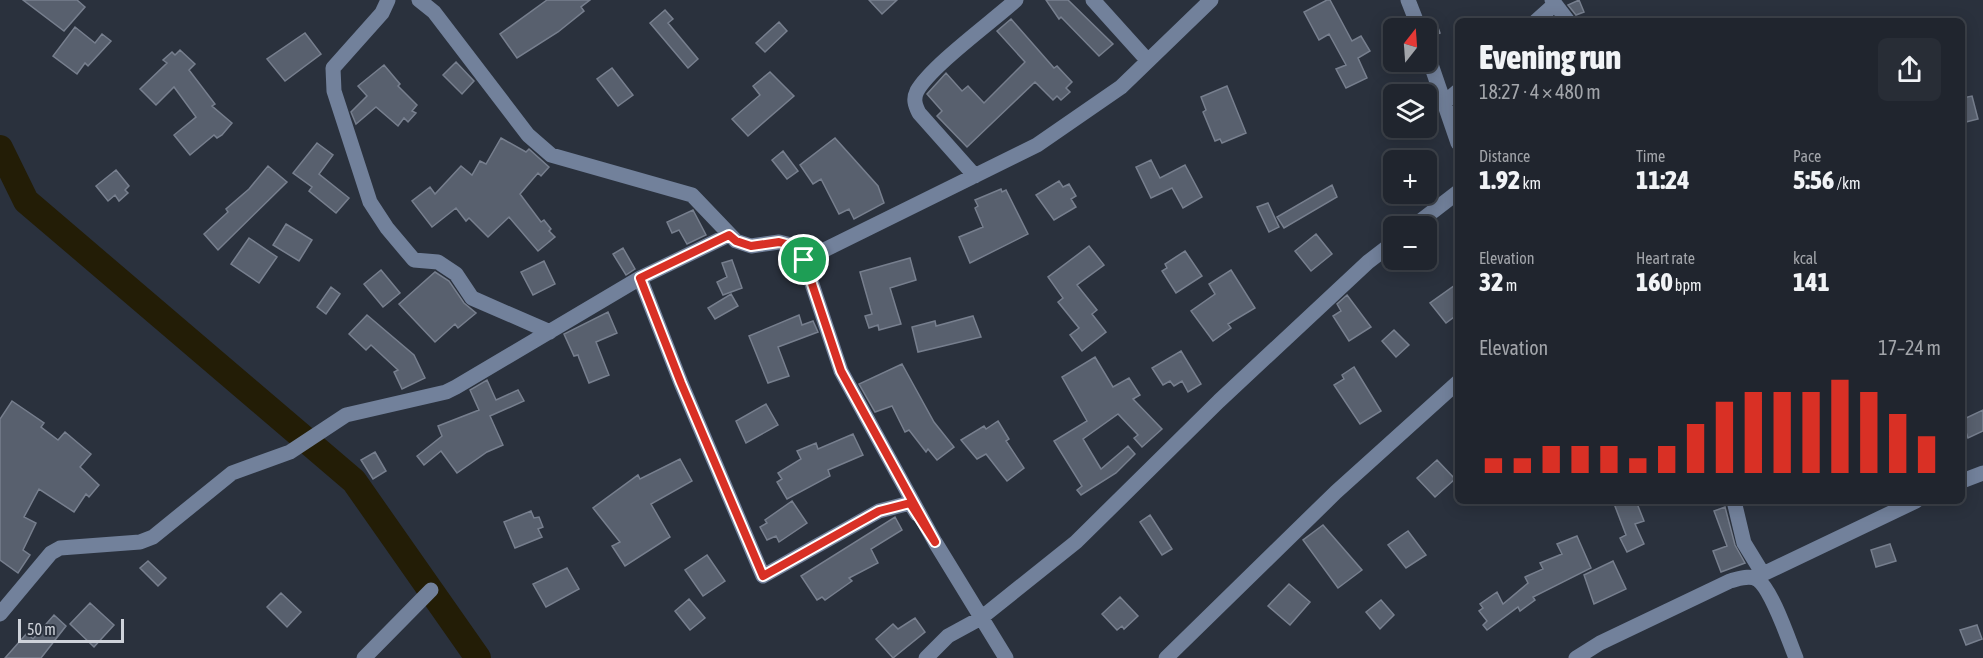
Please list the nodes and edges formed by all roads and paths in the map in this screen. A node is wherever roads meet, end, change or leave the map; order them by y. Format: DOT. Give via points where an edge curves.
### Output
graph roads {
  1 [pos="388,0"];
  2 [pos="419,0"];
  3 [pos="1017,0"];
  4 [pos="1093,0"];
  5 [pos="1211,0"];
  6 [pos="1408,0"];
  7 [pos="1554,2"];
  8 [pos="1415,18"];
  9 [pos="1539,18"];
  10 [pos="1567,18"];
  11 [pos="1148,61"];
  12 [pos="1434,72"];
  13 [pos="1455,94"];
  14 [pos="1445,102"];
  15 [pos="1455,134"];
  16 [pos="975,176"];
  17 [pos="1455,194"];
  18 [pos="1427,216"];
  19 [pos="729,235"];
  20 [pos="1383,250"];
  21 [pos="804,260"];
  22 [pos="640,278"];
  23 [pos="550,332"];
  24 [pos="1455,385"];
  25 [pos="1983,473"];
  26 [pos="1965,481"];
  27 [pos="1735,504"];
  28 [pos="1910,504"];
  29 [pos="935,542"];
  30 [pos="1760,577"];
  31 [pos="431,590"];
  32 [pos="0,614"];
  33 [pos="981,618"];
  34 [pos="364,658"];
  35 [pos="926,658"];
  36 [pos="1006,658"];
  37 [pos="1166,658"];
  38 [pos="1576,658"];
  39 [pos="1796,658"];
  1 -- 23 [label="street" via="382,13 333,68 334,92 370,202 414,260 438,262 456,274 472,298"];
  2 -- 19 [label="street" via="434,12 528,135 551,155 692,195"];
  3 -- 16 [label="street" via="929,75 914,104"];
  4 -- 11 [label="street"];
  5 -- 11 [label="street"];
  6 -- 8 [label="street"];
  7 -- 9 [label="street"];
  7 -- 10 [label="street"];
  11 -- 16 [label="street" via="1121,87 1037,145"];
  12 -- 14 [label="street"];
  13 -- 14 [label="street"];
  14 -- 15 [label="street"];
  16 -- 21 [label="street"];
  17 -- 18 [label="street"];
  19 -- 21 [label="street" via="751,246 779,242 790,245"];
  19 -- 22 [label="street"];
  20 -- 33 [label="street" via="1227,393 1076,542"];
  21 -- 29 [label="street" via="841,371"];
  22 -- 23 [label="street"];
  22 -- 29 [label="street" via="763,576 879,511 910,503"];
  23 -- 32 [label="street" via="446,392 346,415 290,452 232,472 153,537 140,542 60,548 51,553"];
  24 -- 37 [label="street" via="1335,492"];
  25 -- 26 [label="street"];
  27 -- 30 [label="street" via="1744,543"];
  28 -- 30 [label="street"];
  29 -- 33 [label="street"];
  30 -- 38 [label="street" via="1730,580"];
  30 -- 39 [label="street"];
  31 -- 34 [label="street"];
  33 -- 35 [label="street" via="948,636"];
  33 -- 36 [label="street"];
}
